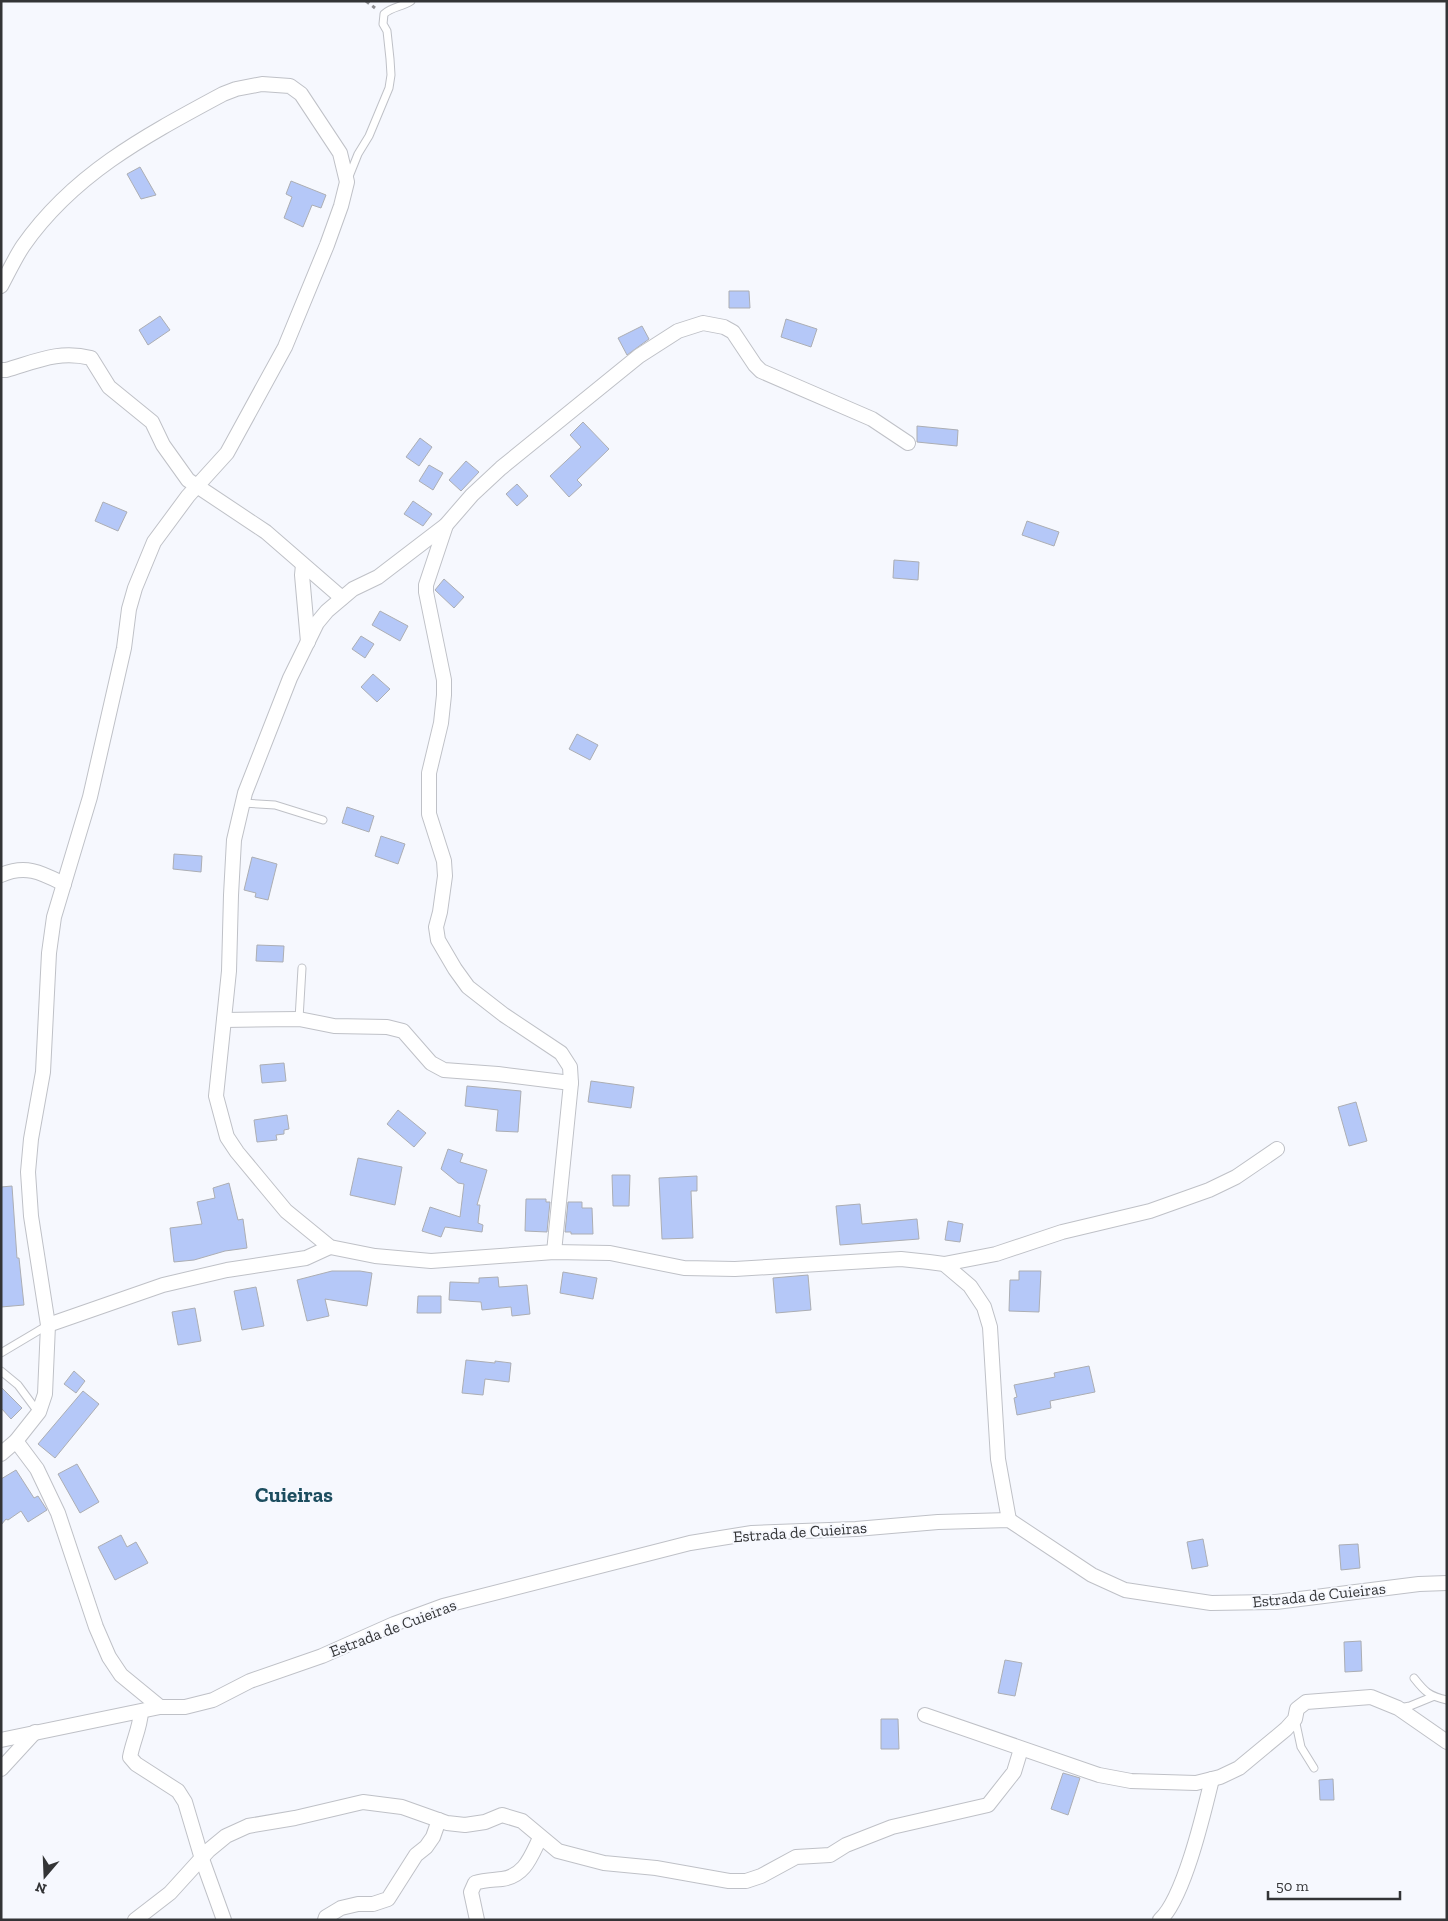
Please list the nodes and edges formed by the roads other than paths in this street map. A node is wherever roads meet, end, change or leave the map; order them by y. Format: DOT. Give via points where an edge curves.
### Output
graph roads {
  1 [pos="411,1"];
  2 [pos="347,182"];
  3 [pos="1,286"];
  4 [pos="1,370"];
  5 [pos="908,443"];
  6 [pos="196,486"];
  7 [pos="446,525"];
  8 [pos="303,566"];
  9 [pos="342,598"];
  10 [pos="308,643"];
  11 [pos="242,803"];
  12 [pos="323,820"];
  13 [pos="1,875"];
  14 [pos="64,884"];
  15 [pos="302,968"];
  16 [pos="298,1019"];
  17 [pos="224,1020"];
  18 [pos="571,1082"];
  19 [pos="1277,1150"];
  20 [pos="330,1247"];
  21 [pos="554,1252"];
  22 [pos="944,1264"];
  23 [pos="48,1325"];
  24 [pos="1,1353"];
  25 [pos="1,1371"];
  26 [pos="39,1412"];
  27 [pos="16,1441"];
  28 [pos="2,1453"];
  29 [pos="1009,1520"];
  30 [pos="1447,1583"];
  31 [pos="1414,1678"];
  32 [pos="1432,1697"];
  33 [pos="1447,1700"];
  34 [pos="160,1707"];
  35 [pos="1398,1708"];
  36 [pos="141,1712"];
  37 [pos="925,1715"];
  38 [pos="1295,1719"];
  39 [pos="35,1732"];
  40 [pos="1,1740"];
  41 [pos="1447,1742"];
  42 [pos="1021,1749"];
  43 [pos="1314,1768"];
  44 [pos="1,1769"];
  45 [pos="1212,1779"];
  46 [pos="439,1820"];
  47 [pos="540,1838"];
  48 [pos="202,1859"];
  49 [pos="134,1920"];
  50 [pos="224,1920"];
  51 [pos="325,1920"];
  52 [pos="477,1920"];
  53 [pos="1160,1920"];
  1 -- 2 [label="lane" via="384,14 390,59 389,88"];
  2 -- 3 [label="street" via="340,153 300,94 290,86 275,84 236,89 143,138 76,185 22,247"];
  2 -- 6 [label="street" via="327,244 285,347 227,453"];
  4 -- 6 [label="street" via="55,355 91,358 109,387 152,422 178,469"];
  5 -- 7 [label="street" via="872,419 761,371 734,332 702,323 678,331 639,356 501,468"];
  6 -- 8 [label="street" via="266,532"];
  6 -- 14 [label="street" via="154,542 135,588 90,797"];
  7 -- 9 [label="street" via="386,572"];
  7 -- 18 [label="street" via="426,585 444,680 441,723 429,773 429,814 444,861 445,876 436,927 438,940 468,987 560,1053 570,1067"];
  8 -- 9 [label="street"];
  8 -- 10 [label="street"];
  9 -- 10 [label="street" via="317,623"];
  10 -- 11 [label="street" via="290,678"];
  11 -- 12 [label="lane" via="275,804"];
  11 -- 17 [label="street" via="234,840"];
  13 -- 14 [label="street" via="26,868"];
  14 -- 23 [label="street" via="54,917 49,953 43,1072 28,1172 31,1216"];
  15 -- 16 [label="lane"];
  16 -- 17 [label="street"];
  16 -- 18 [label="street" via="334,1026 386,1027 403,1031 432,1063 444,1070"];
  17 -- 20 [label="street" via="216,1096 227,1138 286,1211"];
  18 -- 21 [label="street"];
  19 -- 22 [label="street" via="1209,1190 1150,1211 1062,1232 996,1254"];
  20 -- 21 [label="street" via="375,1256 431,1261"];
  20 -- 23 [label="street" via="306,1258 227,1270 163,1286"];
  21 -- 22 [label="street" via="610,1253 684,1268 734,1269 900,1259"];
  22 -- 29 [label="street" via="970,1286 984,1306 990,1327 998,1459"];
  23 -- 24 [label="lane"];
  23 -- 26 [label="street" via="45,1394"];
  25 -- 26 [label="lane" via="18,1385"];
  26 -- 27 [label="street"];
  27 -- 28 [label="street"];
  27 -- 34 [label="street" via="37,1469 58,1513 109,1657 122,1674"];
  29 -- 30 [label="street, Estrada de Cuieiras" via="1092,1575 1126,1590 1211,1603 1276,1602"];
  29 -- 34 [label="street, Estrada de Cuieiras" via="752,1533 690,1543 443,1606 322,1656 250,1681 214,1700 185,1707"];
  31 -- 32 [label="lane"];
  32 -- 33 [label="lane"];
  32 -- 35 [label="lane"];
  34 -- 36 [label="street, Estrada de Cuieiras"];
  35 -- 38 [label="street" via="1371,1697 1306,1702 1297,1709"];
  35 -- 41 [label="street"];
  36 -- 39 [label="street, Estrada de Cuieiras"];
  36 -- 48 [label="street" via="130,1757 178,1791 185,1802"];
  37 -- 42 [label="street"];
  38 -- 43 [label="lane" via="1301,1747"];
  38 -- 45 [label="street" via="1239,1768"];
  39 -- 40 [label="street, Estrada de Cuieiras"];
  39 -- 44 [label="street"];
  42 -- 45 [label="street" via="1099,1775 1131,1781 1196,1783"];
  42 -- 47 [label="street" via="1014,1772 988,1806 892,1827 846,1845 830,1855 796,1857 746,1881 604,1863 558,1851"];
  45 -- 53 [label="street" via="1182,1881 1168,1913"];
  46 -- 47 [label="street" via="465,1825 502,1816 522,1821"];
  46 -- 48 [label="street" via="402,1807 363,1802 248,1826 226,1836"];
  46 -- 51 [label="street" via="433,1837 416,1855 388,1899 341,1908 326,1916"];
  47 -- 52 [label="street" via="529,1862 519,1874 475,1883 471,1892"];
  48 -- 49 [label="street" via="170,1893"];
  48 -- 50 [label="street"];
}
